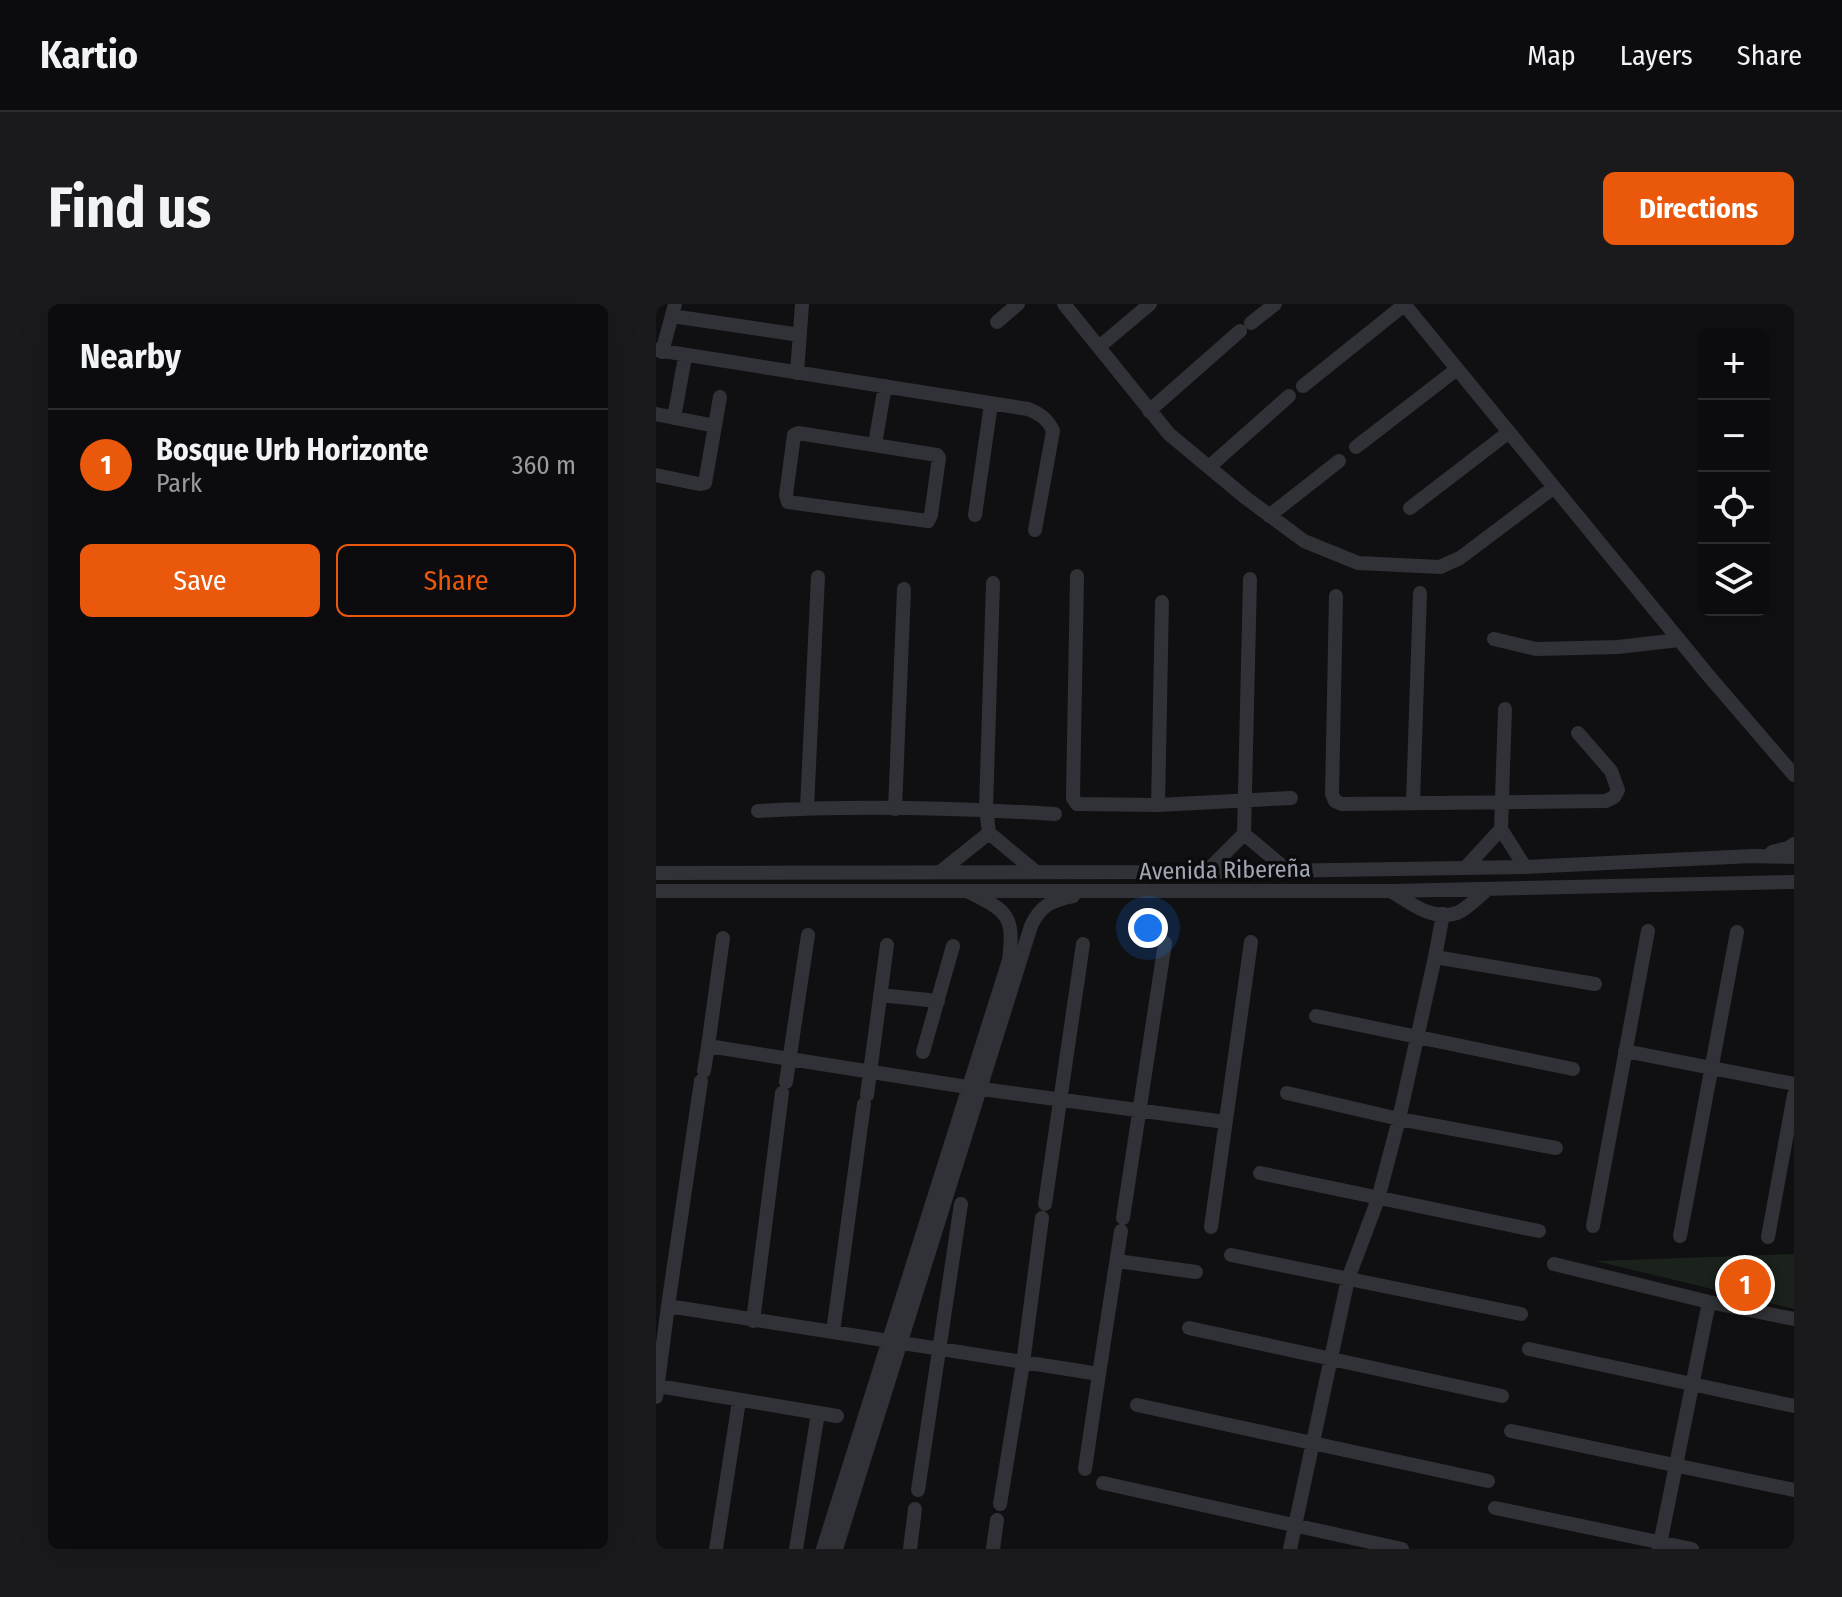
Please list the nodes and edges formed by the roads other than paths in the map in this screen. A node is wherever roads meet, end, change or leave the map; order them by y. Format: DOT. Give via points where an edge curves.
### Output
graph roads {
  1 [pos="802,304"];
  2 [pos="1018,304"];
  3 [pos="1064,304"];
  4 [pos="1150,304"];
  5 [pos="1275,304"];
  6 [pos="1404,304"];
  7 [pos="673,310"];
  8 [pos="997,322"];
  9 [pos="800,335"];
  10 [pos="1099,347"];
  11 [pos="659,351"];
  12 [pos="685,357"];
  13 [pos="1457,369"];
  14 [pos="797,373"];
  15 [pos="885,386"];
  16 [pos="1303,386"];
  17 [pos="1289,396"];
  18 [pos="720,397"];
  19 [pos="991,404"];
  20 [pos="1149,411"];
  21 [pos="656,414"];
  22 [pos="674,418"];
  23 [pos="715,426"];
  24 [pos="1509,432"];
  25 [pos="875,444"];
  26 [pos="1356,447"];
  27 [pos="1339,461"];
  28 [pos="1209,467"];
  29 [pos="656,475"];
  30 [pos="1553,488"];
  31 [pos="1410,508"];
  32 [pos="975,515"];
  33 [pos="1269,516"];
  34 [pos="1035,530"];
  35 [pos="1077,576"];
  36 [pos="818,577"];
  37 [pos="1250,579"];
  38 [pos="993,583"];
  39 [pos="904,589"];
  40 [pos="1420,593"];
  41 [pos="1336,596"];
  42 [pos="1162,602"];
  43 [pos="1494,639"];
  44 [pos="1679,640"];
  45 [pos="1505,709"];
  46 [pos="1578,733"];
  47 [pos="1794,775"];
  48 [pos="1291,798"];
  49 [pos="1247,799"];
  50 [pos="1413,801"];
  51 [pos="1500,802"];
  52 [pos="1158,805"];
  53 [pos="807,808"];
  54 [pos="895,809"];
  55 [pos="986,809"];
  56 [pos="758,811"];
  57 [pos="1055,814"];
  58 [pos="1501,829"];
  59 [pos="989,833"];
  60 [pos="1244,834"];
  61 [pos="1794,844"];
  62 [pos="1752,856"];
  63 [pos="1794,857"];
  64 [pos="1467,866"];
  65 [pos="1525,867"];
  66 [pos="1287,870"];
  67 [pos="940,872"];
  68 [pos="1036,872"];
  69 [pos="1206,872"];
  70 [pos="656,873"];
  71 [pos="1794,882"];
  72 [pos="963,889"];
  73 [pos="1488,889"];
  74 [pos="656,891"];
  75 [pos="1097,891"];
  76 [pos="1391,891"];
  77 [pos="1443,914"];
  78 [pos="1036,915"];
  79 [pos="1008,918"];
  80 [pos="1648,931"];
  81 [pos="1737,932"];
  82 [pos="808,935"];
  83 [pos="723,938"];
  84 [pos="1251,942"];
  85 [pos="1165,943"];
  86 [pos="1083,944"];
  87 [pos="887,945"];
  88 [pos="953,946"];
  89 [pos="1435,957"];
  90 [pos="1595,984"];
  91 [pos="880,995"];
  92 [pos="938,1001"];
  93 [pos="1316,1016"];
  94 [pos="1418,1038"];
  95 [pos="708,1046"];
  96 [pos="1625,1051"];
  97 [pos="923,1052"];
  98 [pos="789,1059"];
  99 [pos="1573,1069"];
  100 [pos="1711,1070"];
  101 [pos="870,1072"];
  102 [pos="1794,1084"];
  103 [pos="974,1088"];
  104 [pos="1287,1093"];
  105 [pos="1794,1095"];
  106 [pos="1059,1099"];
  107 [pos="1140,1112"];
  108 [pos="1399,1119"];
  109 [pos="1225,1122"];
  110 [pos="1556,1148"];
  111 [pos="1260,1173"];
  112 [pos="1378,1199"];
  113 [pos="961,1204"];
  114 [pos="1593,1226"];
  115 [pos="1211,1227"];
  116 [pos="1539,1231"];
  117 [pos="1680,1236"];
  118 [pos="1768,1237"];
  119 [pos="1231,1255"];
  120 [pos="1117,1261"];
  121 [pos="1554,1264"];
  122 [pos="1196,1272"];
  123 [pos="1348,1279"];
  124 [pos="1709,1302"];
  125 [pos="668,1306"];
  126 [pos="1521,1314"];
  127 [pos="1794,1319"];
  128 [pos="753,1321"];
  129 [pos="1189,1328"];
  130 [pos="833,1332"];
  131 [pos="894,1342"];
  132 [pos="1529,1349"];
  133 [pos="938,1350"];
  134 [pos="1328,1360"];
  135 [pos="1023,1363"];
  136 [pos="1099,1374"];
  137 [pos="1694,1385"];
  138 [pos="657,1392"];
  139 [pos="1502,1396"];
  140 [pos="739,1401"];
  141 [pos="1137,1405"];
  142 [pos="1794,1406"];
  143 [pos="818,1413"];
  144 [pos="837,1416"];
  145 [pos="1511,1431"];
  146 [pos="1312,1443"];
  147 [pos="1676,1466"];
  148 [pos="1085,1469"];
  149 [pos="1488,1481"];
  150 [pos="1103,1483"];
  151 [pos="918,1490"];
  152 [pos="1794,1490"];
  153 [pos="1495,1508"];
  154 [pos="915,1509"];
  155 [pos="1294,1526"];
  156 [pos="1659,1545"];
  157 [pos="716,1549"];
  158 [pos="796,1549"];
  159 [pos="823,1549"];
  160 [pos="836,1549"];
  161 [pos="910,1549"];
  162 [pos="993,1549"];
  163 [pos="1290,1549"];
  164 [pos="1402,1549"];
  165 [pos="1692,1549"];
  1 -- 9 [label="street"];
  2 -- 8 [label="street"];
  3 -- 10 [label="street"];
  4 -- 10 [label="street"];
  5 -- 20 [label="street"];
  6 -- 13 [label="street"];
  6 -- 16 [label="street"];
  7 -- 9 [label="street"];
  7 -- 11 [label="street"];
  9 -- 14 [label="street"];
  10 -- 20 [label="street"];
  11 -- 12 [label="street"];
  12 -- 14 [label="street"];
  12 -- 22 [label="street"];
  13 -- 24 [label="street"];
  13 -- 26 [label="street"];
  14 -- 15 [label="street"];
  15 -- 19 [label="street"];
  15 -- 25 [label="street"];
  17 -- 28 [label="street"];
  18 -- 23 [label="street"];
  19 -- 32 [label="street"];
  19 -- 34 [label="street" via="1038,413 1050,422 1053,431"];
  20 -- 28 [label="street"];
  21 -- 22 [label="street"];
  22 -- 23 [label="street"];
  23 -- 29 [label="street" via="705,483"];
  24 -- 30 [label="street"];
  24 -- 31 [label="street"];
  25 -- 25 [label="street" via="794,435 788,502 928,521 937,455"];
  27 -- 33 [label="street"];
  28 -- 33 [label="street"];
  30 -- 33 [label="street" via="1460,558 1440,567 1358,563 1304,541"];
  30 -- 44 [label="street"];
  35 -- 52 [label="street" via="1073,798 1084,806"];
  36 -- 53 [label="street"];
  37 -- 49 [label="street"];
  38 -- 55 [label="street"];
  39 -- 54 [label="street"];
  40 -- 50 [label="street"];
  41 -- 50 [label="street" via="1332,794 1342,804"];
  42 -- 52 [label="street"];
  43 -- 44 [label="street" via="1536,649"];
  44 -- 47 [label="street"];
  45 -- 51 [label="street"];
  46 -- 51 [label="street" via="1611,771 1618,790 1614,797 1597,802"];
  48 -- 49 [label="street"];
  49 -- 52 [label="street"];
  49 -- 60 [label="street"];
  50 -- 51 [label="street"];
  51 -- 58 [label="street"];
  53 -- 54 [label="street"];
  53 -- 56 [label="street"];
  54 -- 55 [label="street"];
  55 -- 57 [label="street"];
  55 -- 59 [label="street"];
  58 -- 64 [label="street"];
  58 -- 65 [label="street"];
  59 -- 67 [label="street"];
  59 -- 68 [label="street"];
  60 -- 66 [label="street"];
  60 -- 69 [label="street"];
  61 -- 62 [label="street"];
  62 -- 63 [label="street, Avenida Ribereña"];
  62 -- 65 [label="street, Avenida Ribereña"];
  64 -- 65 [label="street, Avenida Ribereña"];
  64 -- 66 [label="street, Avenida Ribereña"];
  66 -- 69 [label="street, Avenida Ribereña"];
  67 -- 68 [label="street, Avenida Ribereña"];
  67 -- 70 [label="street, Avenida Ribereña"];
  68 -- 69 [label="street, Avenida Ribereña"];
  71 -- 73 [label="street, Avenida Ribereña"];
  72 -- 74 [label="street, Avenida Ribereña"];
  72 -- 75 [label="street, Avenida Ribereña"];
  72 -- 79 [label="street"];
  73 -- 76 [label="street, Avenida Ribereña"];
  73 -- 77 [label="street" via="1457,912"];
  75 -- 76 [label="street, Avenida Ribereña"];
  75 -- 78 [label="street" via="1058,899"];
  76 -- 77 [label="street" via="1417,908"];
  77 -- 89 [label="street"];
  78 -- 79 [label="street"];
  78 -- 103 [label="street"];
  79 -- 103 [label="street" via="1009,960"];
  80 -- 96 [label="street"];
  81 -- 100 [label="street"];
  82 -- 98 [label="street"];
  83 -- 95 [label="street"];
  84 -- 109 [label="street"];
  85 -- 107 [label="street"];
  86 -- 106 [label="street"];
  87 -- 91 [label="street"];
  88 -- 92 [label="street"];
  89 -- 90 [label="street"];
  89 -- 94 [label="street"];
  91 -- 92 [label="street"];
  91 -- 101 [label="street"];
  92 -- 97 [label="street"];
  93 -- 94 [label="street"];
  94 -- 99 [label="street"];
  94 -- 108 [label="street"];
  95 -- 98 [label="street"];
  95 -- 125 [label="street"];
  96 -- 100 [label="street"];
  96 -- 114 [label="street"];
  98 -- 101 [label="street"];
  98 -- 128 [label="street"];
  100 -- 102 [label="street"];
  100 -- 117 [label="street"];
  101 -- 103 [label="street"];
  101 -- 130 [label="street"];
  103 -- 106 [label="street"];
  103 -- 131 [label="street"];
  104 -- 108 [label="street"];
  105 -- 118 [label="street"];
  106 -- 107 [label="street"];
  106 -- 135 [label="street"];
  107 -- 109 [label="street"];
  107 -- 120 [label="street"];
  108 -- 110 [label="street"];
  108 -- 112 [label="street"];
  109 -- 115 [label="street"];
  111 -- 112 [label="street"];
  112 -- 116 [label="street"];
  112 -- 123 [label="street"];
  113 -- 133 [label="street"];
  119 -- 123 [label="street"];
  120 -- 122 [label="street"];
  120 -- 136 [label="street"];
  121 -- 124 [label="street"];
  123 -- 126 [label="street"];
  123 -- 134 [label="street"];
  124 -- 127 [label="street"];
  124 -- 137 [label="street"];
  125 -- 128 [label="street"];
  125 -- 138 [label="street"];
  128 -- 130 [label="street"];
  129 -- 134 [label="street"];
  130 -- 131 [label="street"];
  131 -- 133 [label="street"];
  131 -- 159 [label="street"];
  131 -- 160 [label="street"];
  132 -- 137 [label="street"];
  133 -- 135 [label="street"];
  133 -- 151 [label="street"];
  134 -- 139 [label="street"];
  134 -- 146 [label="street"];
  135 -- 136 [label="street"];
  135 -- 162 [label="street"];
  136 -- 148 [label="street"];
  137 -- 142 [label="street"];
  137 -- 147 [label="street"];
  138 -- 140 [label="street"];
  140 -- 143 [label="street"];
  140 -- 157 [label="street"];
  141 -- 146 [label="street"];
  143 -- 144 [label="street"];
  143 -- 158 [label="street"];
  145 -- 147 [label="street"];
  146 -- 149 [label="street"];
  146 -- 155 [label="street"];
  147 -- 152 [label="street"];
  147 -- 156 [label="street"];
  150 -- 155 [label="street"];
  153 -- 156 [label="street"];
  154 -- 161 [label="street"];
  155 -- 163 [label="street"];
  155 -- 164 [label="street"];
  156 -- 165 [label="street"];
}
